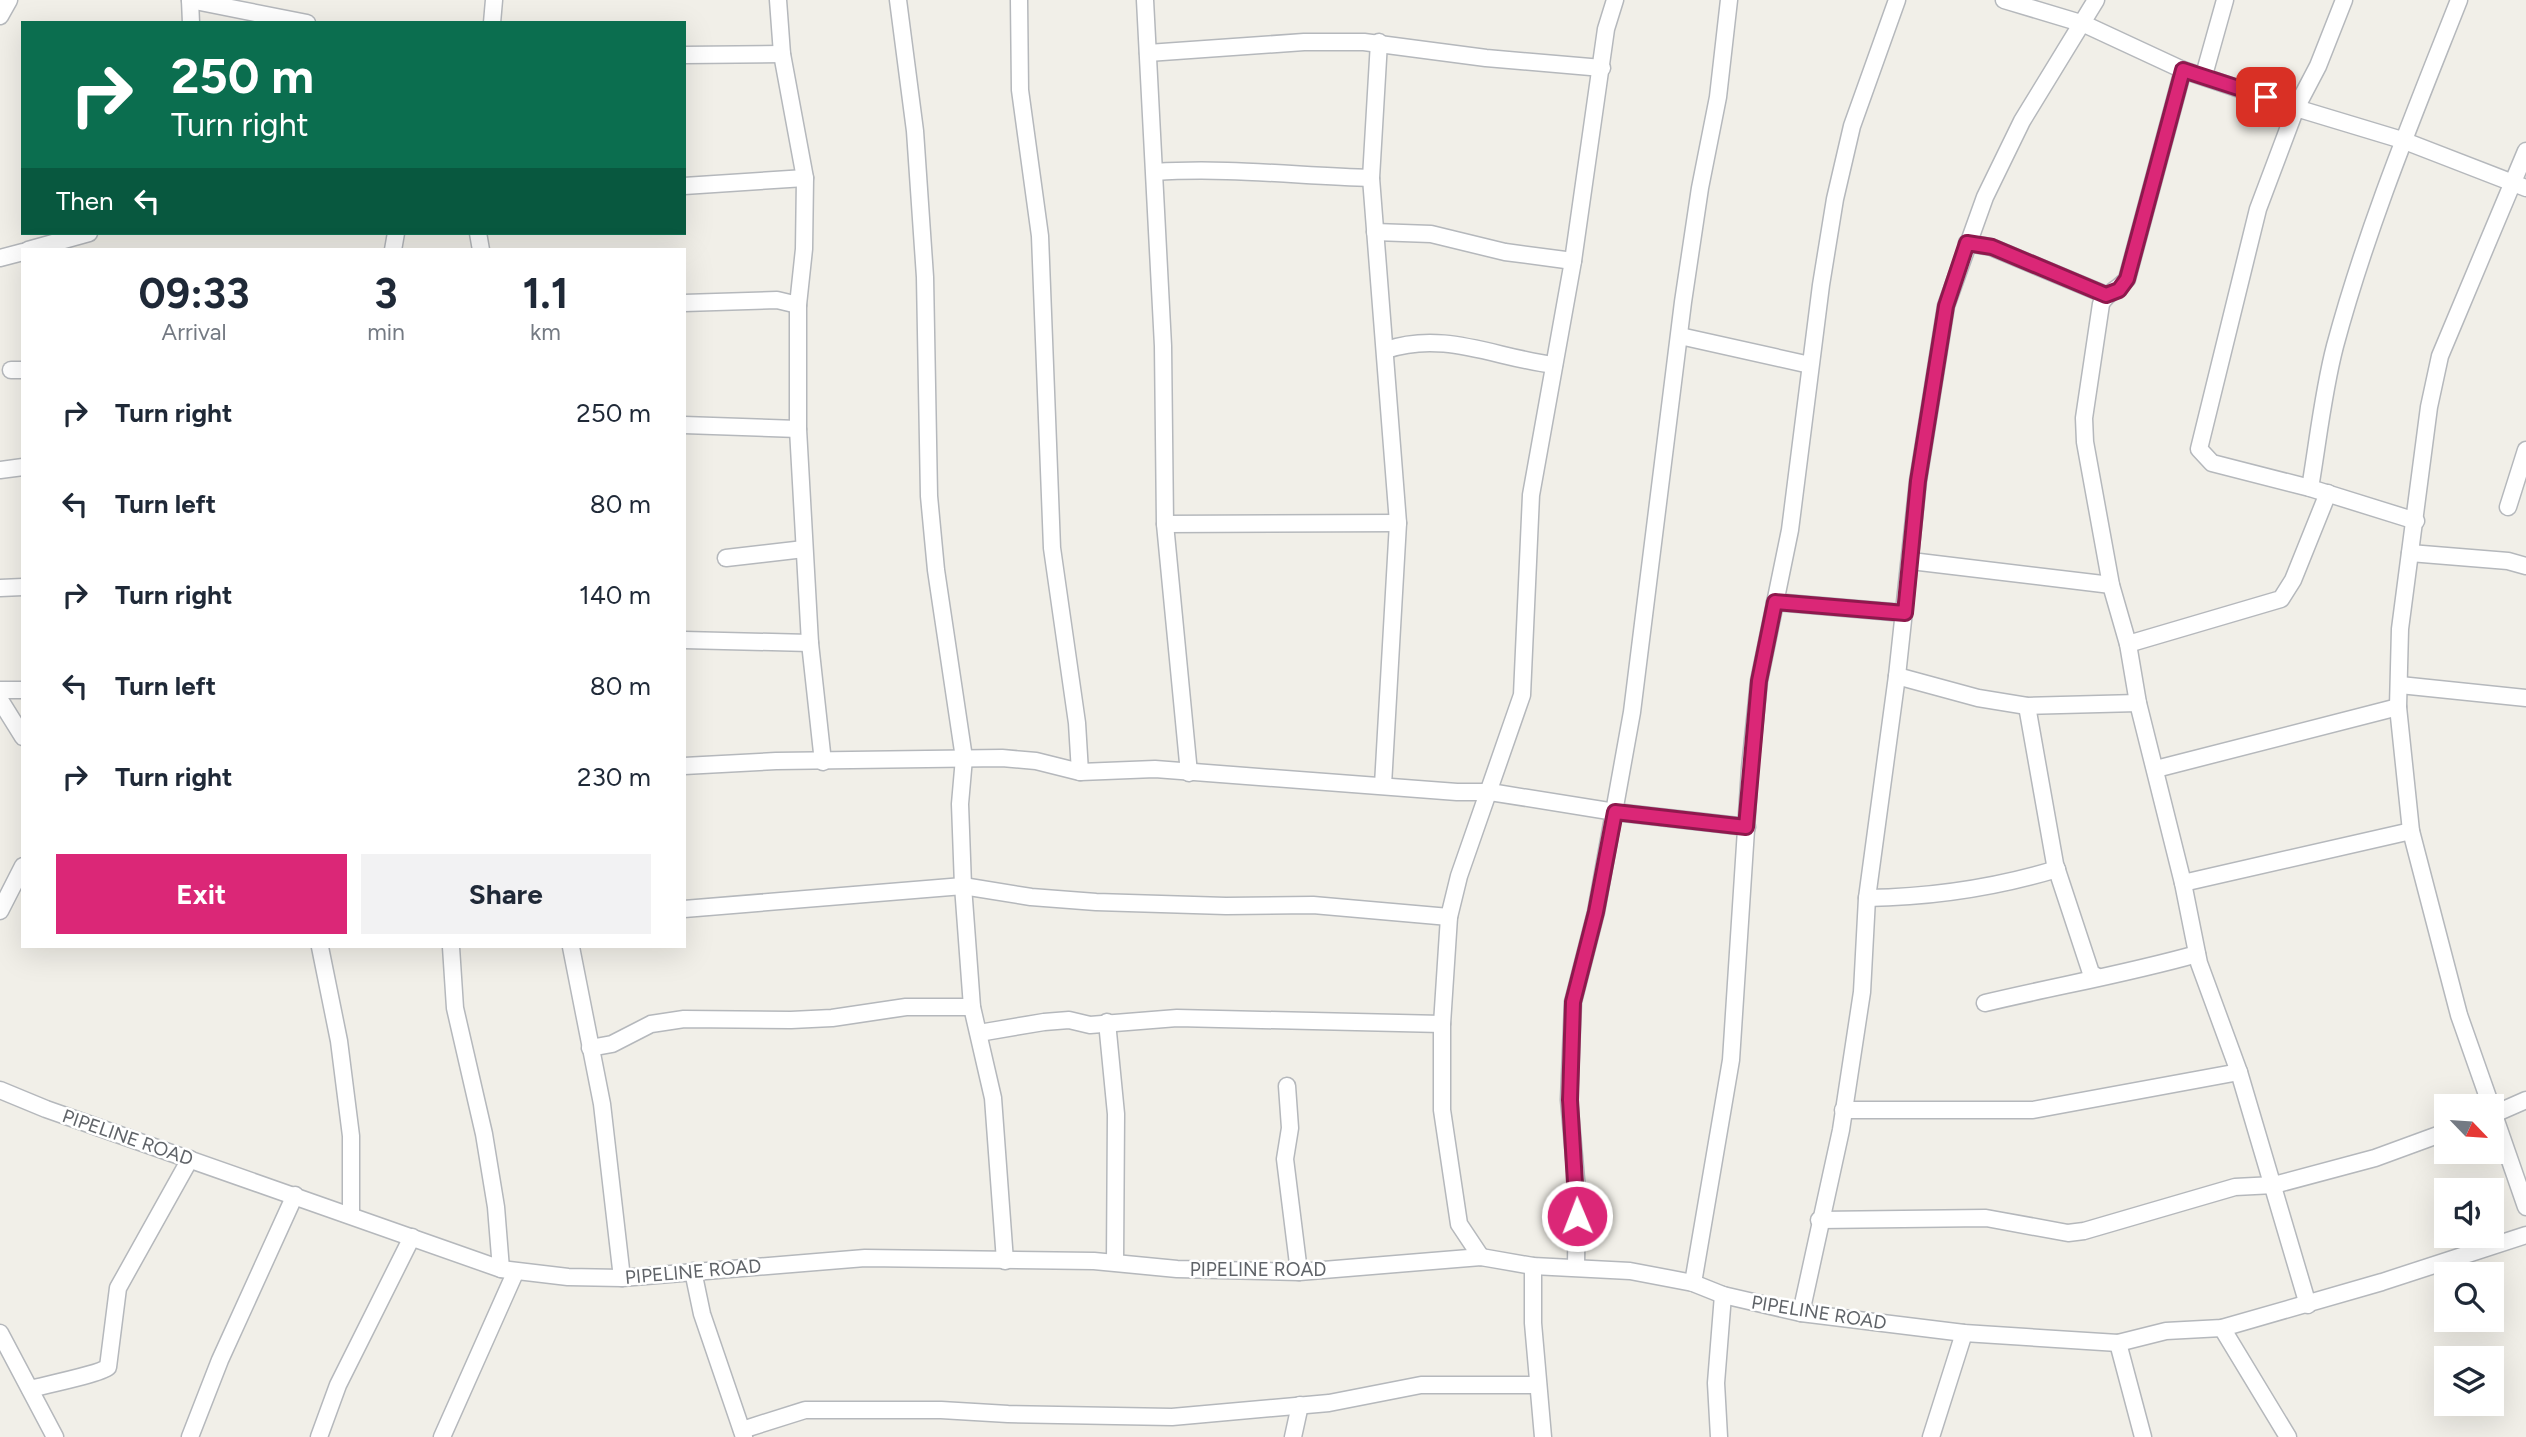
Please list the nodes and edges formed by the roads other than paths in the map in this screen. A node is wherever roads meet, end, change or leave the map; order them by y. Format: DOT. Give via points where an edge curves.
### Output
graph roads {
  1 [pos="9,0"];
  2 [pos="190,0"];
  3 [pos="494,0"];
  4 [pos="778,0"];
  5 [pos="898,0"];
  6 [pos="1019,0"];
  7 [pos="1145,0"];
  8 [pos="1615,0"];
  9 [pos="1729,0"];
  10 [pos="1897,0"];
  11 [pos="2004,0"];
  12 [pos="2096,0"];
  13 [pos="2225,0"];
  14 [pos="2344,0"];
  15 [pos="2459,0"];
  16 [pos="0,16"];
  17 [pos="191,21"];
  18 [pos="297,21"];
  19 [pos="492,21"];
  20 [pos="2084,24"];
  21 [pos="1379,42"];
  22 [pos="1148,53"];
  23 [pos="782,54"];
  24 [pos="686,55"];
  25 [pos="1602,68"];
  26 [pos="2183,70"];
  27 [pos="2204,75"];
  28 [pos="2296,108"];
  29 [pos="2402,140"];
  30 [pos="2526,151"];
  31 [pos="1155,172"];
  32 [pos="804,178"];
  33 [pos="1371,178"];
  34 [pos="686,186"];
  35 [pos="2518,186"];
  36 [pos="1376,232"];
  37 [pos="82,235"];
  38 [pos="1967,243"];
  39 [pos="35,248"];
  40 [pos="21,253"];
  41 [pos="0,258"];
  42 [pos="1573,261"];
  43 [pos="2106,295"];
  44 [pos="686,303"];
  45 [pos="798,305"];
  46 [pos="1680,336"];
  47 [pos="1386,350"];
  48 [pos="1554,365"];
  49 [pos="1810,365"];
  50 [pos="686,425"];
  51 [pos="798,429"];
  52 [pos="2526,450"];
  53 [pos="21,467"];
  54 [pos="0,470"];
  55 [pos="2310,488"];
  56 [pos="2328,493"];
  57 [pos="2508,507"];
  58 [pos="2416,521"];
  59 [pos="1398,523"];
  60 [pos="1165,524"];
  61 [pos="804,549"];
  62 [pos="2410,553"];
  63 [pos="726,558"];
  64 [pos="1911,561"];
  65 [pos="2526,566"];
  66 [pos="2111,585"];
  67 [pos="21,587"];
  68 [pos="0,588"];
  69 [pos="1775,602"];
  70 [pos="1905,613"];
  71 [pos="686,640"];
  72 [pos="810,643"];
  73 [pos="2128,644"];
  74 [pos="1897,676"];
  75 [pos="2400,685"];
  76 [pos="0,690"];
  77 [pos="21,690"];
  78 [pos="2526,698"];
  79 [pos="0,700"];
  80 [pos="2138,703"];
  81 [pos="2027,706"];
  82 [pos="2398,707"];
  83 [pos="21,734"];
  84 [pos="964,758"];
  85 [pos="823,762"];
  86 [pos="686,766"];
  87 [pos="2156,769"];
  88 [pos="1080,772"];
  89 [pos="1189,773"];
  90 [pos="1383,785"];
  91 [pos="1490,792"];
  92 [pos="1615,812"];
  93 [pos="1746,827"];
  94 [pos="2411,831"];
  95 [pos="2057,869"];
  96 [pos="21,870"];
  97 [pos="2183,883"];
  98 [pos="962,886"];
  99 [pos="1867,898"];
  100 [pos="686,908"];
  101 [pos="0,911"];
  102 [pos="1449,917"];
  103 [pos="320,948"];
  104 [pos="451,948"];
  105 [pos="571,948"];
  106 [pos="2197,954"];
  107 [pos="2096,976"];
  108 [pos="1985,1003"];
  109 [pos="972,1007"];
  110 [pos="1107,1022"];
  111 [pos="1443,1024"];
  112 [pos="979,1033"];
  113 [pos="590,1048"];
  114 [pos="2239,1072"];
  115 [pos="1287,1086"];
  116 [pos="0,1090"];
  117 [pos="2486,1094"];
  118 [pos="2526,1100"];
  119 [pos="2504,1107"];
  120 [pos="1843,1110"];
  121 [pos="2434,1136"];
  122 [pos="2504,1145"];
  123 [pos="190,1159"];
  124 [pos="2274,1185"];
  125 [pos="295,1195"];
  126 [pos="2526,1207"];
  127 [pos="351,1216"];
  128 [pos="1819,1220"];
  129 [pos="2526,1234"];
  130 [pos="412,1237"];
  131 [pos="1481,1257"];
  132 [pos="1005,1261"];
  133 [pos="1115,1262"];
  134 [pos="1533,1266"];
  135 [pos="1576,1266"];
  136 [pos="693,1270"];
  137 [pos="508,1271"];
  138 [pos="1300,1272"];
  139 [pos="622,1278"];
  140 [pos="1693,1283"];
  141 [pos="1723,1295"];
  142 [pos="2308,1305"];
  143 [pos="1801,1313"];
  144 [pos="2222,1328"];
  145 [pos="0,1333"];
  146 [pos="1964,1333"];
  147 [pos="2118,1343"];
  148 [pos="1538,1385"];
  149 [pos="30,1389"];
  150 [pos="1300,1405"];
  151 [pos="743,1434"];
  152 [pos="55,1437"];
  153 [pos="190,1437"];
  154 [pos="319,1437"];
  155 [pos="442,1437"];
  156 [pos="1293,1437"];
  157 [pos="1543,1437"];
  158 [pos="1718,1437"];
  159 [pos="1930,1437"];
  160 [pos="2143,1437"];
  161 [pos="2288,1437"];
  1 -- 16 [label="street"];
  2 -- 17 [label="street"];
  2 -- 18 [label="street"];
  3 -- 19 [label="street"];
  4 -- 23 [label="street"];
  5 -- 84 [label="street" via="915,131 925,277 929,496"];
  6 -- 88 [label="street" via="1020,90 1040,236 1052,548"];
  7 -- 22 [label="street"];
  8 -- 25 [label="street"];
  9 -- 46 [label="street"];
  10 -- 49 [label="street" via="1852,126 1835,199"];
  11 -- 20 [label="street"];
  12 -- 20 [label="street"];
  13 -- 27 [label="street"];
  14 -- 28 [label="street"];
  15 -- 29 [label="street"];
  20 -- 26 [label="street"];
  20 -- 38 [label="street" via="2022,121"];
  21 -- 22 [label="street" via="1304,42"];
  21 -- 25 [label="street" via="1486,58"];
  21 -- 33 [label="street"];
  22 -- 31 [label="street"];
  23 -- 24 [label="street"];
  23 -- 32 [label="street"];
  25 -- 42 [label="street"];
  26 -- 27 [label="street"];
  26 -- 43 [label="street" via="2127,279 2119,290"];
  27 -- 28 [label="street"];
  28 -- 29 [label="street"];
  28 -- 55 [label="street" via="2258,209 2199,449 2212,463"];
  29 -- 35 [label="street"];
  29 -- 55 [label="street" via="2335,345"];
  30 -- 35 [label="street"];
  31 -- 33 [label="street" via="1236,169"];
  31 -- 60 [label="street"];
  32 -- 34 [label="street"];
  32 -- 45 [label="street"];
  33 -- 36 [label="street"];
  35 -- 58 [label="street" via="2440,356 2429,407"];
  36 -- 42 [label="street" via="1431,234 1506,252"];
  36 -- 47 [label="street"];
  37 -- 39 [label="street"];
  38 -- 43 [label="street" via="1992,247"];
  38 -- 64 [label="street" via="1946,306 1918,481"];
  40 -- 41 [label="street"];
  42 -- 48 [label="street"];
  43 -- 66 [label="street" via="2084,418"];
  44 -- 45 [label="street" via="777,300"];
  45 -- 51 [label="street"];
  46 -- 49 [label="street"];
  46 -- 92 [label="street"];
  47 -- 48 [label="street" via="1405,343 1437,341"];
  47 -- 59 [label="street"];
  48 -- 91 [label="street" via="1531,495 1522,695"];
  49 -- 69 [label="street" via="1790,530"];
  50 -- 51 [label="street"];
  51 -- 61 [label="street"];
  52 -- 57 [label="street"];
  53 -- 54 [label="street"];
  55 -- 56 [label="street"];
  56 -- 58 [label="street"];
  56 -- 73 [label="street" via="2281,599"];
  58 -- 62 [label="street"];
  59 -- 60 [label="street"];
  59 -- 90 [label="street"];
  60 -- 89 [label="street"];
  61 -- 63 [label="street"];
  61 -- 72 [label="street"];
  62 -- 65 [label="street"];
  62 -- 75 [label="street" via="2400,629"];
  64 -- 66 [label="street"];
  64 -- 70 [label="street"];
  66 -- 73 [label="street"];
  67 -- 68 [label="street"];
  69 -- 70 [label="street"];
  69 -- 93 [label="street" via="1759,681"];
  70 -- 74 [label="street"];
  71 -- 72 [label="street"];
  72 -- 85 [label="street"];
  73 -- 80 [label="street"];
  74 -- 81 [label="street"];
  74 -- 99 [label="street"];
  75 -- 78 [label="street"];
  75 -- 82 [label="street"];
  76 -- 77 [label="street"];
  79 -- 83 [label="street"];
  80 -- 81 [label="street"];
  80 -- 87 [label="street"];
  81 -- 95 [label="street"];
  82 -- 87 [label="street"];
  82 -- 94 [label="street"];
  84 -- 85 [label="street"];
  84 -- 88 [label="street" via="1036,761"];
  84 -- 98 [label="street"];
  85 -- 86 [label="street"];
  87 -- 97 [label="street"];
  88 -- 89 [label="street" via="1156,769"];
  89 -- 90 [label="street"];
  90 -- 91 [label="street"];
  91 -- 92 [label="street"];
  91 -- 102 [label="street"];
  92 -- 93 [label="street"];
  92 -- 135 [label="street" via="1573,1002 1570,1100 1577,1191"];
  93 -- 140 [label="street" via="1731,1060"];
  94 -- 97 [label="street"];
  94 -- 117 [label="street" via="2459,1015"];
  95 -- 99 [label="street" via="2006,884 1912,898"];
  95 -- 107 [label="street"];
  96 -- 101 [label="street"];
  97 -- 106 [label="street"];
  98 -- 100 [label="street"];
  98 -- 102 [label="street" via="1096,902 1313,905"];
  98 -- 109 [label="street"];
  99 -- 120 [label="street" via="1862,992"];
  102 -- 111 [label="street"];
  103 -- 127 [label="street" via="339,1041 351,1136"];
  104 -- 137 [label="street" via="455,1008 484,1134"];
  105 -- 113 [label="street"];
  106 -- 107 [label="street" via="2119,976"];
  106 -- 114 [label="street"];
  107 -- 108 [label="street"];
  109 -- 112 [label="street"];
  109 -- 113 [label="street" via="906,1007 791,1020 684,1019 651,1024 612,1044"];
  110 -- 111 [label="street" via="1227,1018"];
  110 -- 112 [label="street" via="1044,1022"];
  110 -- 133 [label="street" via="1116,1114"];
  111 -- 131 [label="street" via="1442,1110 1459,1224"];
  112 -- 132 [label="street" via="993,1098"];
  113 -- 139 [label="street" via="610,1157"];
  114 -- 120 [label="street" via="2033,1110"];
  114 -- 124 [label="street"];
  115 -- 138 [label="street" via="1290,1128 1286,1159"];
  116 -- 123 [label="street, PIPELINE ROAD"];
  118 -- 119 [label="street"];
  120 -- 128 [label="street"];
  121 -- 124 [label="street" via="2375,1158"];
  122 -- 126 [label="street"];
  123 -- 125 [label="street, PIPELINE ROAD"];
  123 -- 149 [label="street" via="118,1288 108,1367"];
  124 -- 128 [label="street" via="2235,1188 2068,1233 1986,1218"];
  124 -- 142 [label="street"];
  125 -- 127 [label="street, PIPELINE ROAD"];
  125 -- 153 [label="street"];
  127 -- 130 [label="street, PIPELINE ROAD"];
  128 -- 143 [label="street"];
  129 -- 142 [label="street, PIPELINE ROAD"];
  130 -- 137 [label="street, PIPELINE ROAD"];
  130 -- 154 [label="street" via="338,1385"];
  131 -- 134 [label="street, PIPELINE ROAD"];
  131 -- 138 [label="street, PIPELINE ROAD"];
  132 -- 133 [label="street, PIPELINE ROAD"];
  132 -- 136 [label="street, PIPELINE ROAD" via="865,1258"];
  133 -- 138 [label="street, PIPELINE ROAD" via="1177,1269"];
  134 -- 135 [label="street, PIPELINE ROAD"];
  134 -- 148 [label="street"];
  135 -- 140 [label="street, PIPELINE ROAD"];
  136 -- 139 [label="street, PIPELINE ROAD"];
  136 -- 151 [label="street" via="702,1314"];
  137 -- 139 [label="street, PIPELINE ROAD"];
  137 -- 155 [label="street"];
  140 -- 141 [label="street, PIPELINE ROAD"];
  141 -- 143 [label="street, PIPELINE ROAD"];
  141 -- 158 [label="street" via="1716,1382"];
  142 -- 144 [label="street, PIPELINE ROAD"];
  143 -- 146 [label="street, PIPELINE ROAD"];
  144 -- 147 [label="street, PIPELINE ROAD" via="2166,1331"];
  144 -- 161 [label="street"];
  145 -- 149 [label="street"];
  146 -- 147 [label="street, PIPELINE ROAD"];
  146 -- 159 [label="street"];
  147 -- 160 [label="street"];
  148 -- 150 [label="street" via="1421,1385"];
  148 -- 157 [label="street"];
  149 -- 152 [label="street"];
  150 -- 151 [label="street" via="1172,1417 804,1410"];
  150 -- 156 [label="street"];
}
